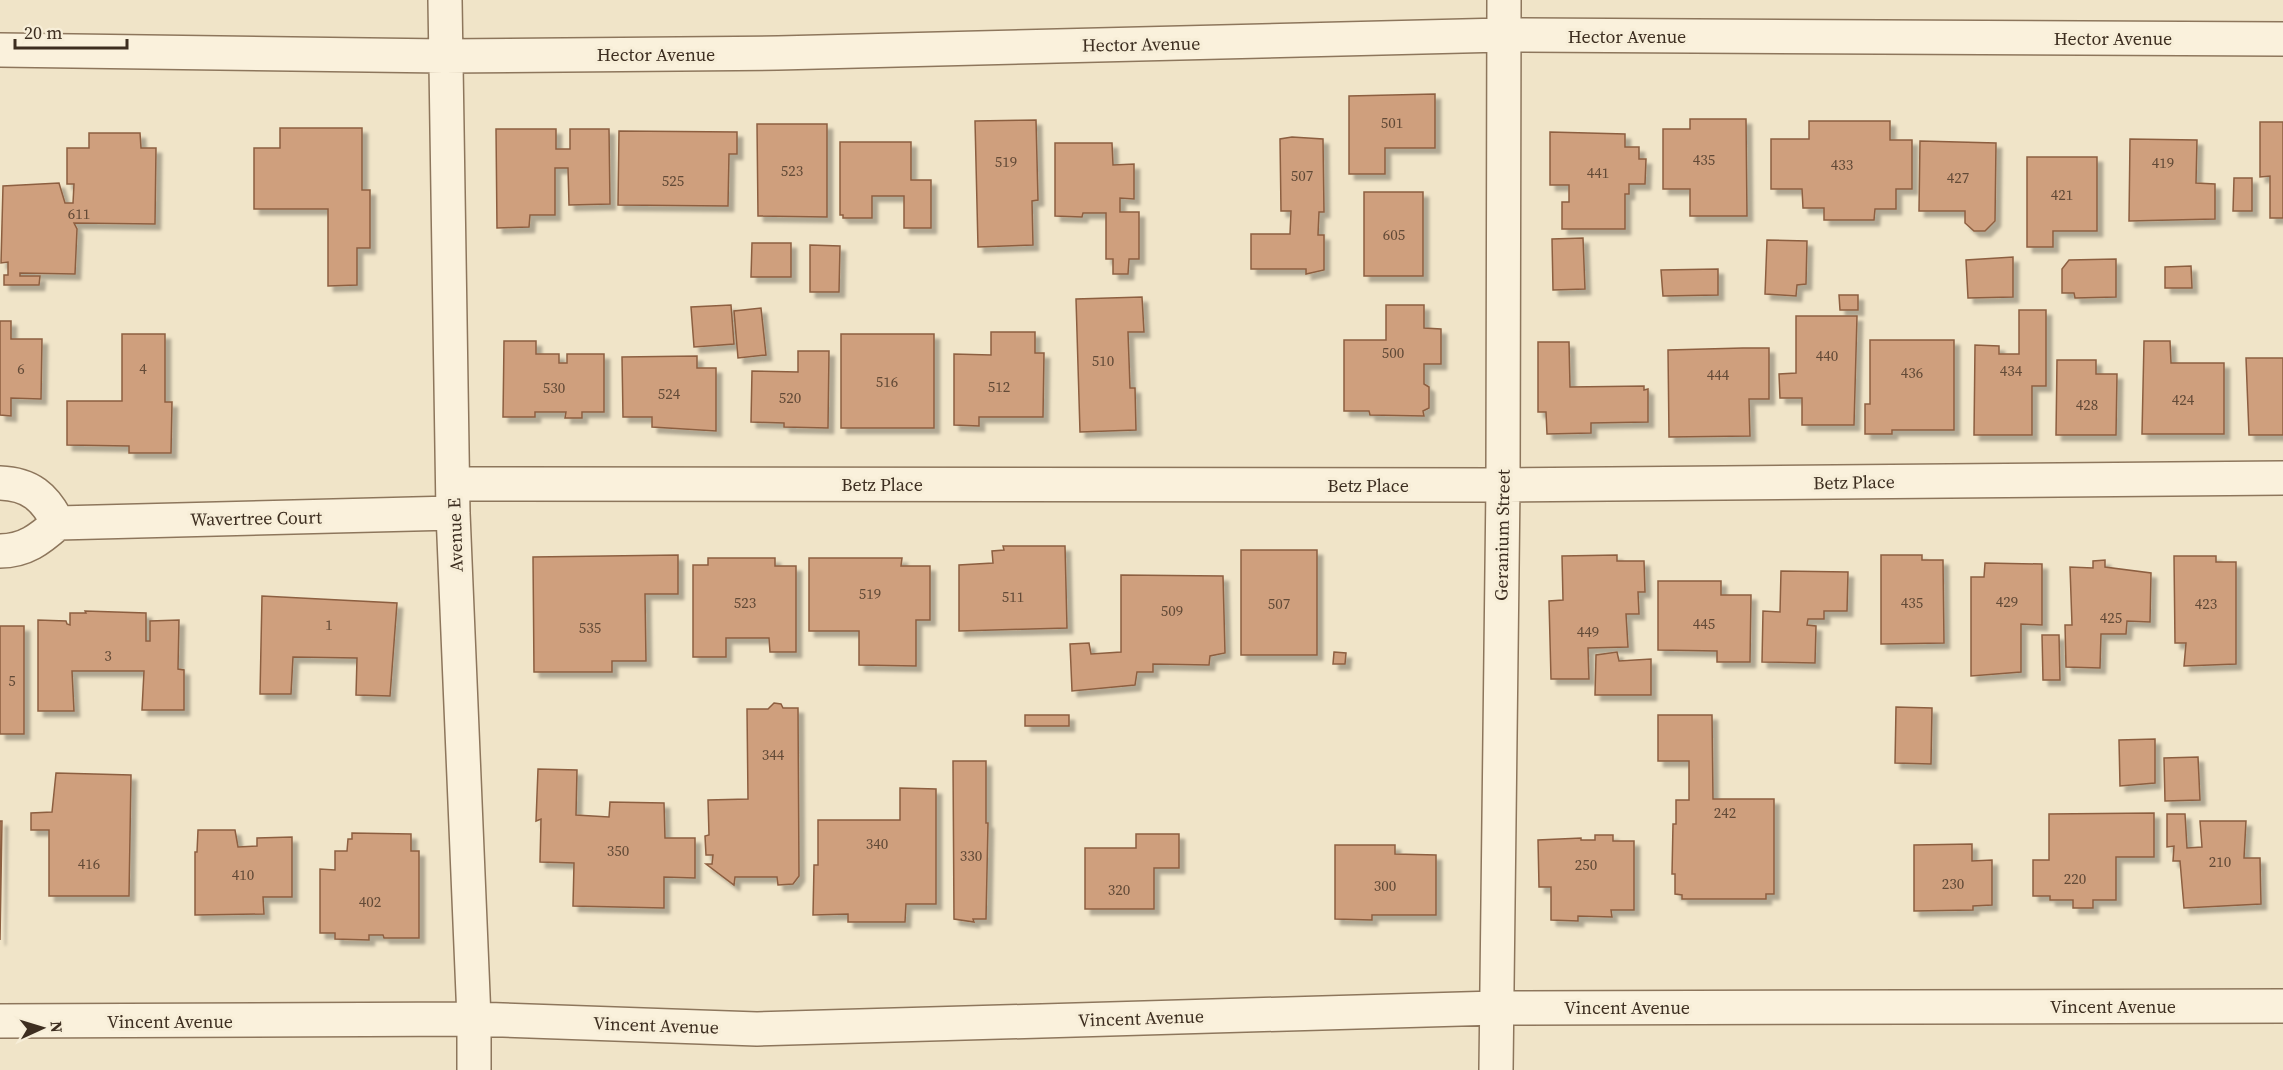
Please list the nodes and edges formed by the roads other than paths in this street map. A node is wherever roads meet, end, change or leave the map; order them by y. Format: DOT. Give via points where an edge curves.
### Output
graph roads {
  1 [pos="445,0"];
  2 [pos="1504,0"];
  3 [pos="1503,35"];
  4 [pos="2283,39"];
  5 [pos="0,50"];
  6 [pos="444,56"];
  7 [pos="2283,478"];
  8 [pos="0,483"];
  9 [pos="1503,485"];
  10 [pos="453,498"];
  11 [pos="58,523"];
  12 [pos="0,551"];
  13 [pos="2283,1006"];
  14 [pos="1496,1008"];
  15 [pos="474,1019"];
  16 [pos="0,1021"];
  17 [pos="474,1070"];
  18 [pos="1496,1070"];
  1 -- 6 [label="street, Avenue E"];
  2 -- 3 [label="street, Geranium Street"];
  3 -- 4 [label="street, Hector Avenue"];
  3 -- 6 [label="street, Hector Avenue" via="778,53"];
  3 -- 9 [label="street, Geranium Street"];
  5 -- 6 [label="street, Hector Avenue"];
  6 -- 10 [label="street, Avenue E"];
  7 -- 9 [label="street, Betz Place"];
  8 -- 11 [label="street" via="30,489 48,503"];
  9 -- 10 [label="street, Betz Place"];
  9 -- 14 [label="street, Geranium Street"];
  10 -- 11 [label="street, Wavertree Court"];
  10 -- 15 [label="street, Avenue E"];
  11 -- 12 [label="street" via="36,543"];
  13 -- 14 [label="street, Vincent Avenue"];
  14 -- 15 [label="street, Vincent Avenue" via="757,1029"];
  14 -- 18 [label="street, Geranium Street"];
  15 -- 16 [label="street, Vincent Avenue"];
  15 -- 17 [label="street, Avenue E"];
}
